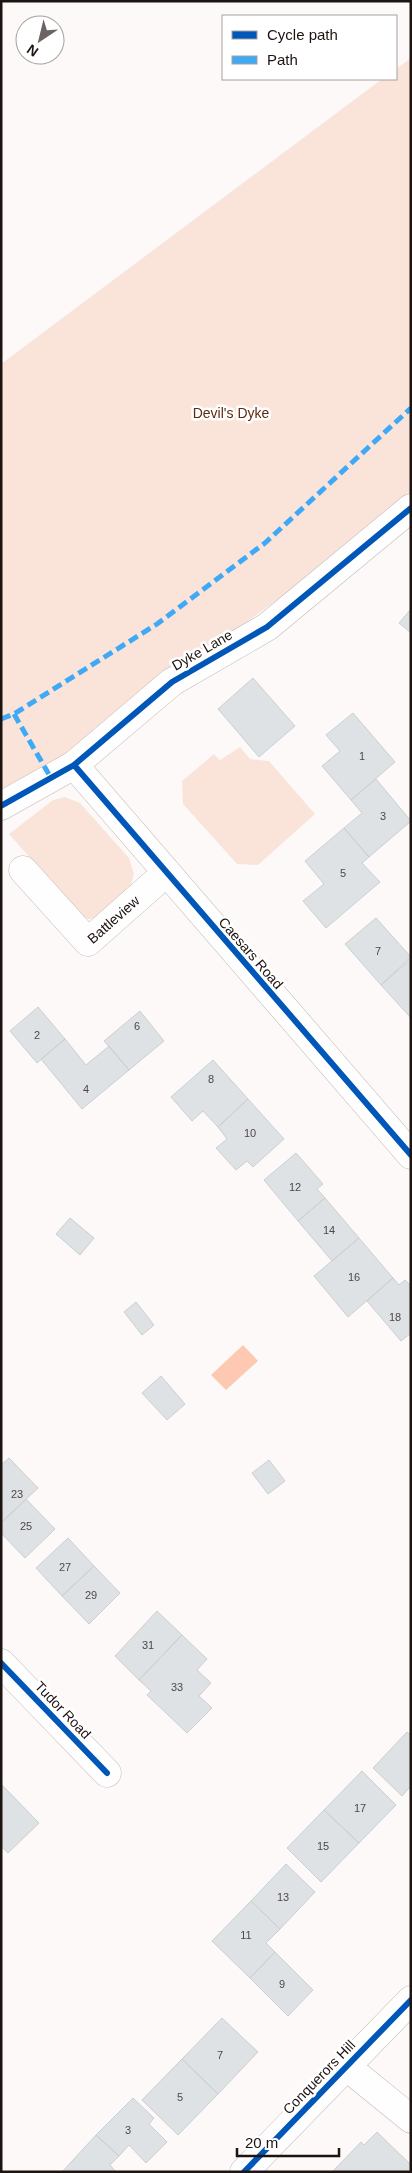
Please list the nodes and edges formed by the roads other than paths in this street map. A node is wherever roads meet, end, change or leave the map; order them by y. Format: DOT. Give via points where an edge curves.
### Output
graph roads {
  1 [pos="411,508"];
  2 [pos="74,765"];
  3 [pos="1,806"];
  4 [pos="23,870"];
  5 [pos="166,873"];
  6 [pos="411,1156"];
  7 [pos="1,1663"];
  8 [pos="107,1773"];
  9 [pos="411,2000"];
  10 [pos="347,2067"];
  11 [pos="411,2119"];
  12 [pos="244,2172"];
  1 -- 2 [label="street, Dyke Lane" via="267,627 172,682"];
  2 -- 3 [label="street, Dyke Lane"];
  2 -- 5 [label="street, Caesars Road"];
  4 -- 5 [label="street, Battleview" via="88,942"];
  5 -- 6 [label="street, Caesars Road"];
  7 -- 8 [label="street, Tudor Road"];
  9 -- 10 [label="street, Conquerors Hill"];
  10 -- 11 [label="street"];
  10 -- 12 [label="street, Conquerors Hill"];
}
